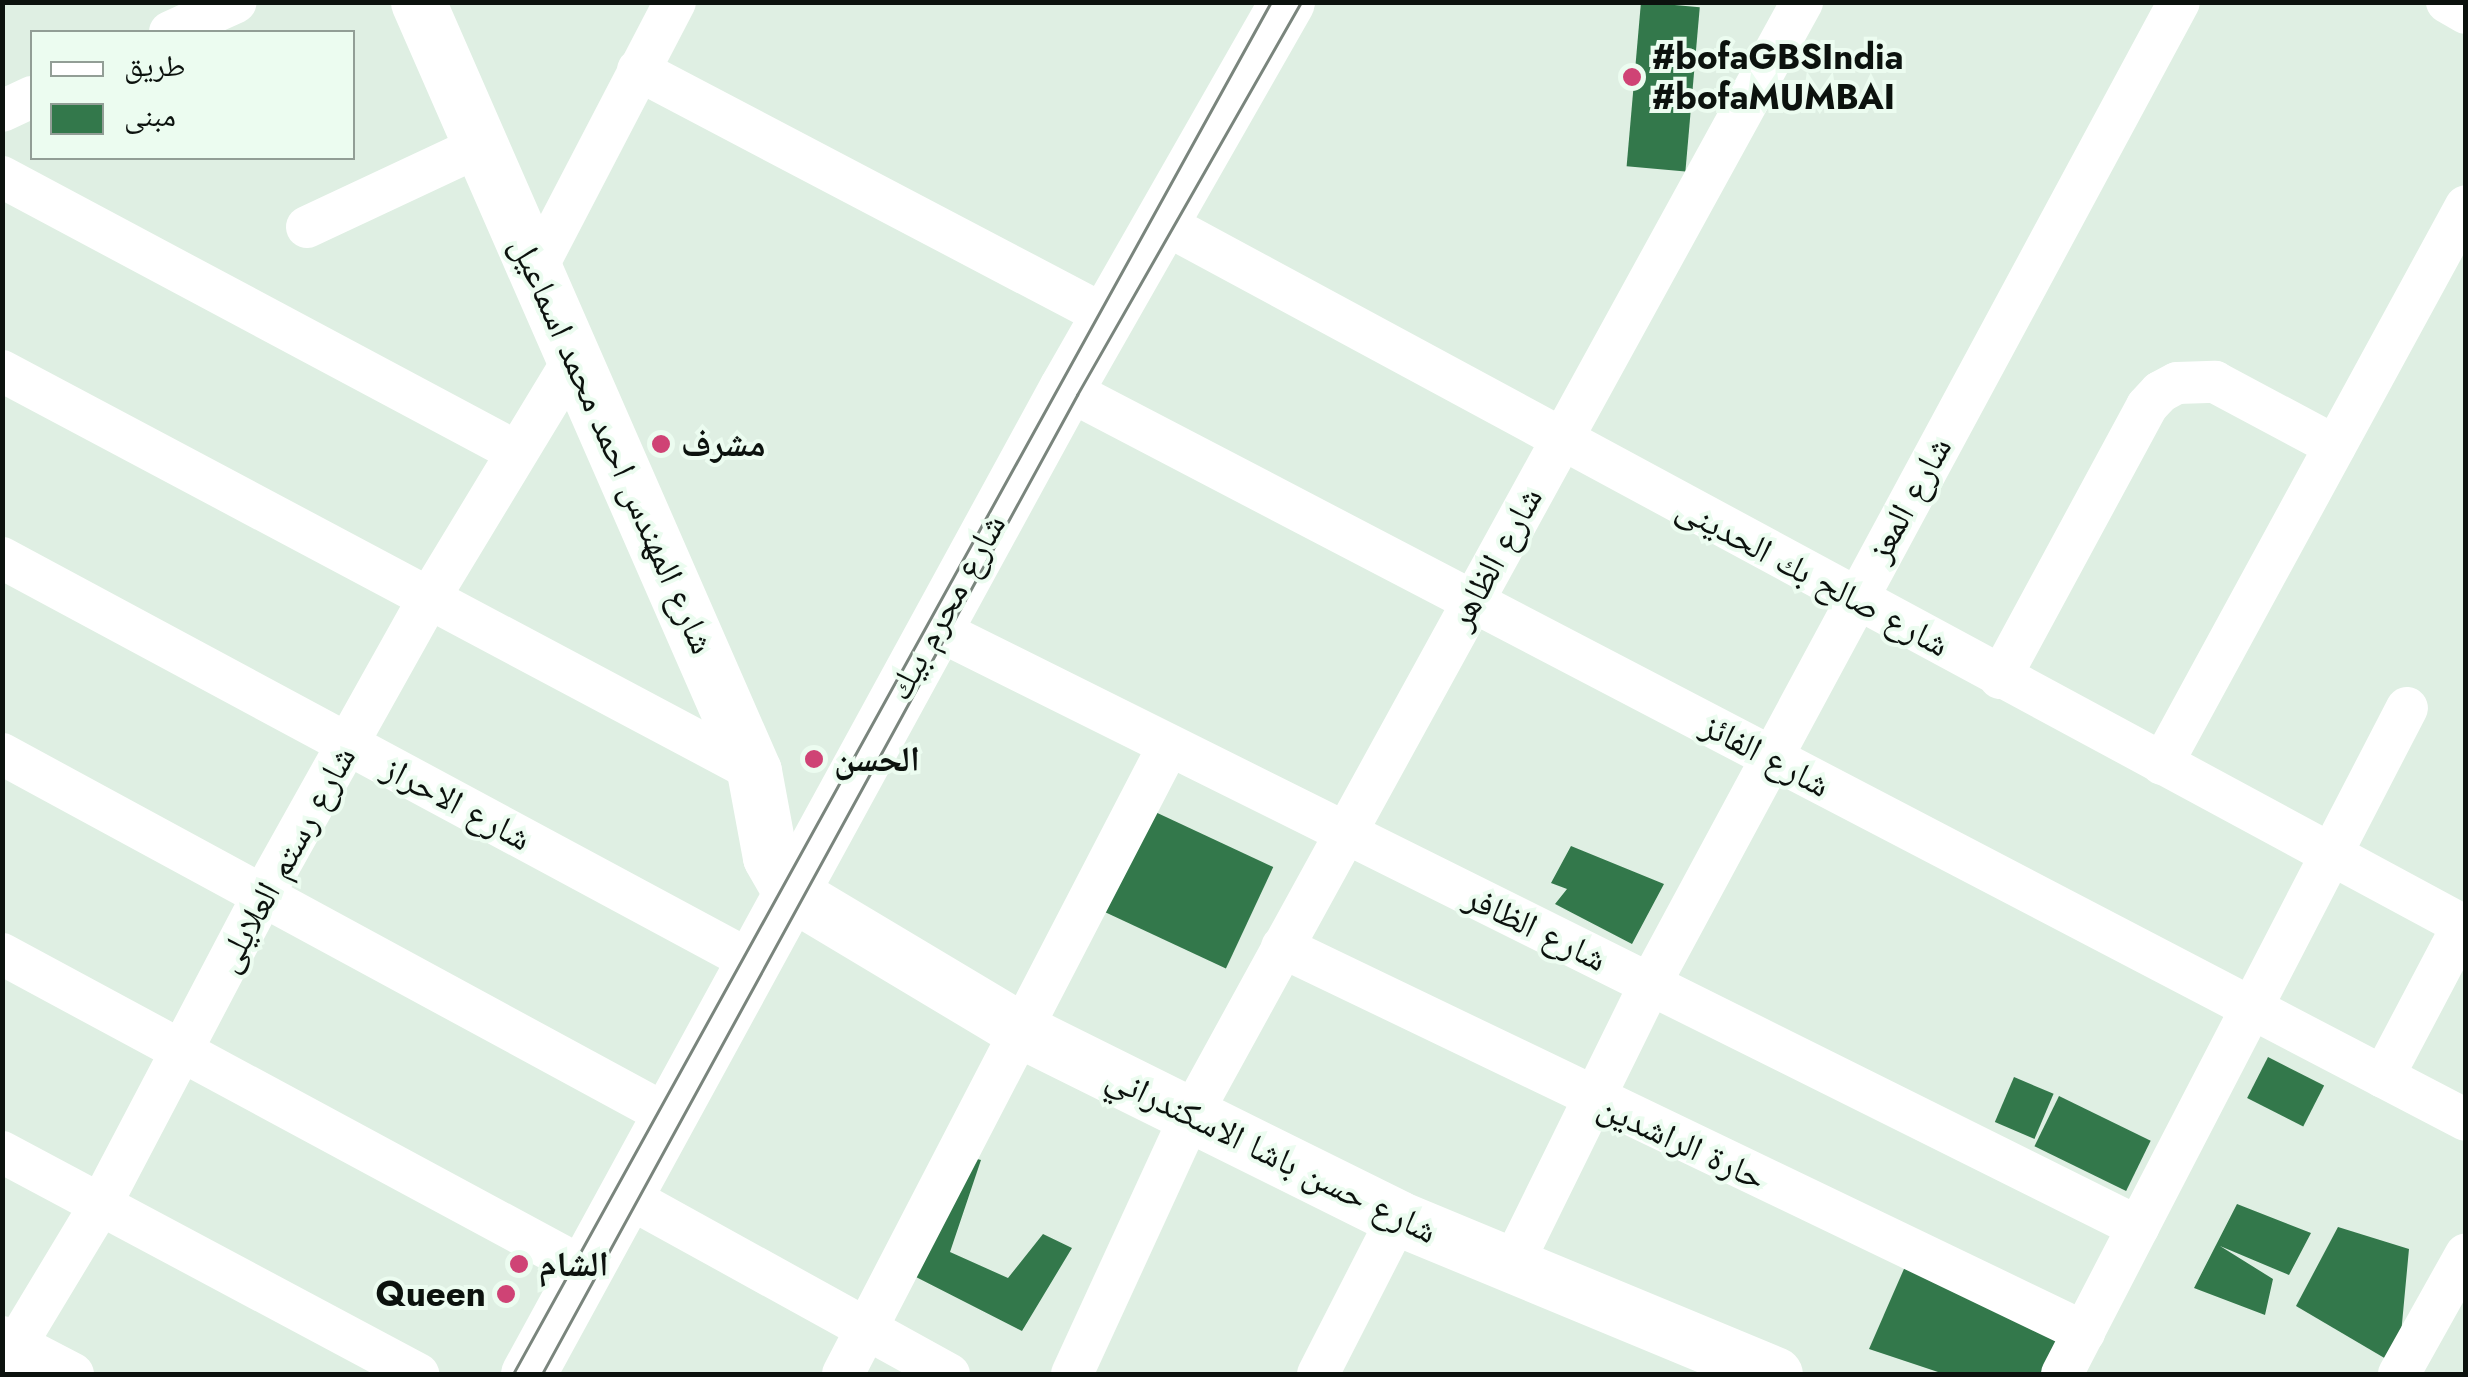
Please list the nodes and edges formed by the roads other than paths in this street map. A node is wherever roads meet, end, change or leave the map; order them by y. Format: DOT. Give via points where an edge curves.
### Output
graph roads {
  1 [pos="236,2"];
  2 [pos="418,2"];
  3 [pos="675,2"];
  4 [pos="1286,2"];
  5 [pos="1802,2"];
  6 [pos="2179,2"];
  7 [pos="2447,2"];
  8 [pos="2466,13"];
  9 [pos="174,30"];
  10 [pos="638,70"];
  11 [pos="30,98"];
  12 [pos="2,111"];
  13 [pos="480,146"];
  14 [pos="2,177"];
  15 [pos="2466,206"];
  16 [pos="1161,222"];
  17 [pos="307,227"];
  18 [pos="537,267"];
  19 [pos="1108,317"];
  20 [pos="576,356"];
  21 [pos="2,371"];
  22 [pos="1066,388"];
  23 [pos="1560,439"];
  24 [pos="2334,446"];
  25 [pos="515,451"];
  26 [pos="2,558"];
  27 [pos="428,600"];
  28 [pos="1472,600"];
  29 [pos="1854,600"];
  30 [pos="934,628"];
  31 [pos="2000,678"];
  32 [pos="2407,708"];
  33 [pos="348,744"];
  34 [pos="1169,745"];
  35 [pos="2,754"];
  36 [pos="1770,757"];
  37 [pos="2162,764"];
  38 [pos="754,771"];
  39 [pos="1345,832"];
  40 [pos="2330,855"];
  41 [pos="790,892"];
  42 [pos="263,894"];
  43 [pos="2464,926"];
  44 [pos="1282,947"];
  45 [pos="2,954"];
  46 [pos="753,962"];
  47 [pos="1650,984"];
  48 [pos="2252,1008"];
  49 [pos="1022,1031"];
  50 [pos="182,1049"];
  51 [pos="2383,1077"];
  52 [pos="1591,1100"];
  53 [pos="669,1116"];
  54 [pos="1191,1116"];
  55 [pos="2466,1120"];
  56 [pos="2,1152"];
  57 [pos="626,1196"];
  58 [pos="101,1204"];
  59 [pos="1398,1218"];
  60 [pos="2138,1227"];
  61 [pos="2466,1254"];
  62 [pos="1510,1267"];
  63 [pos="586,1269"];
  64 [pos="868,1328"];
  65 [pos="2084,1332"];
  66 [pos="6,1349"];
  67 [pos="73,1374"];
  68 [pos="418,1374"];
  69 [pos="528,1374"];
  70 [pos="843,1374"];
  71 [pos="950,1374"];
  72 [pos="1072,1374"];
  73 [pos="1318,1374"];
  74 [pos="1775,1374"];
  75 [pos="2062,1374"];
  76 [pos="2399,1374"];
  1 -- 9 [label="street"];
  2 -- 13 [label="street, شارع المهندس احمد محمد اسماعيل"];
  3 -- 10 [label="street"];
  4 -- 16 [label="street, شارع محرم بيك"];
  5 -- 23 [label="street, شارع الظاهر"];
  6 -- 29 [label="street, شارع المعز"];
  7 -- 8 [label="street"];
  10 -- 18 [label="street"];
  10 -- 19 [label="street"];
  11 -- 12 [label="street"];
  13 -- 17 [label="street"];
  13 -- 18 [label="street, شارع المهندس احمد محمد اسماعيل"];
  14 -- 25 [label="street"];
  15 -- 24 [label="street"];
  16 -- 19 [label="street, شارع محرم بيك"];
  16 -- 23 [label="street, شارع صالح بك الحدينى"];
  18 -- 20 [label="street, شارع المهندس احمد محمد اسماعيل"];
  19 -- 22 [label="street, شارع محرم بيك"];
  20 -- 25 [label="street, شارع رستم العلايلى"];
  20 -- 38 [label="street, شارع المهندس احمد محمد اسماعيل"];
  21 -- 27 [label="street"];
  22 -- 28 [label="street, شارع الفائز"];
  22 -- 30 [label="street, شارع محرم بيك"];
  23 -- 28 [label="street, شارع الظاهر"];
  23 -- 29 [label="street, شارع صالح بك الحدينى"];
  24 -- 31 [label="street" via="2215,382 2178,383 2160,392 2146,406"];
  24 -- 37 [label="street"];
  25 -- 27 [label="street, شارع رستم العلايلى"];
  26 -- 33 [label="street, شارع الاحراز"];
  27 -- 33 [label="street, شارع رستم العلايلى"];
  27 -- 38 [label="street"];
  28 -- 36 [label="street, شارع الفائز"];
  28 -- 39 [label="street, شارع الظاهر"];
  29 -- 31 [label="street, شارع صالح بك الحدينى"];
  29 -- 36 [label="street, شارع المعز"];
  30 -- 34 [label="street, شارع الظافر"];
  30 -- 41 [label="street, شارع محرم بيك"];
  31 -- 37 [label="street, شارع صالح بك الحدينى"];
  32 -- 40 [label="street"];
  33 -- 42 [label="street, شارع رستم العلايلى"];
  33 -- 46 [label="street, شارع الاحراز"];
  34 -- 39 [label="street, شارع الظافر"];
  34 -- 49 [label="street"];
  35 -- 42 [label="street"];
  36 -- 47 [label="street, شارع المعز"];
  36 -- 48 [label="street, شارع الفائز"];
  37 -- 40 [label="street, شارع صالح بك الحدينى"];
  38 -- 41 [label="street, شارع المهندس احمد محمد اسماعيل" via="770,857"];
  39 -- 44 [label="street, شارع الظاهر"];
  39 -- 47 [label="street, شارع الظافر"];
  40 -- 43 [label="street, شارع صالح بك الحدينى"];
  40 -- 48 [label="street"];
  41 -- 46 [label="street, شارع محرم بيك"];
  41 -- 49 [label="street, شارع حسن باشا الاسكندراني"];
  42 -- 50 [label="street, شارع رستم العلايلى"];
  42 -- 53 [label="street"];
  43 -- 51 [label="street"];
  44 -- 52 [label="street, حارة الراشدين"];
  44 -- 54 [label="street, شارع الظاهر"];
  45 -- 50 [label="street"];
  46 -- 53 [label="street, شارع محرم بيك"];
  47 -- 52 [label="street, شارع المعز"];
  47 -- 60 [label="street, شارع الظافر"];
  48 -- 51 [label="street, شارع الفائز"];
  48 -- 60 [label="street"];
  49 -- 54 [label="street, شارع حسن باشا الاسكندراني"];
  49 -- 64 [label="street"];
  50 -- 58 [label="street, شارع رستم العلايلى"];
  50 -- 63 [label="street"];
  51 -- 55 [label="street, شارع الفائز"];
  52 -- 62 [label="street, شارع المعز"];
  52 -- 65 [label="street, حارة الراشدين"];
  53 -- 57 [label="street, شارع محرم بيك"];
  54 -- 59 [label="street, شارع حسن باشا الاسكندراني"];
  54 -- 72 [label="street, شارع الظاهر"];
  56 -- 58 [label="street"];
  57 -- 63 [label="street, شارع محرم بيك"];
  57 -- 64 [label="street"];
  58 -- 66 [label="street, شارع رستم العلايلى"];
  58 -- 68 [label="street"];
  59 -- 62 [label="street, شارع حسن باشا الاسكندراني"];
  59 -- 73 [label="street"];
  60 -- 65 [label="street"];
  61 -- 76 [label="street"];
  62 -- 74 [label="street, شارع حسن باشا الاسكندراني"];
  63 -- 69 [label="street, شارع محرم بيك"];
  64 -- 70 [label="street"];
  64 -- 71 [label="street"];
  65 -- 75 [label="street"];
  66 -- 67 [label="street"];
}
